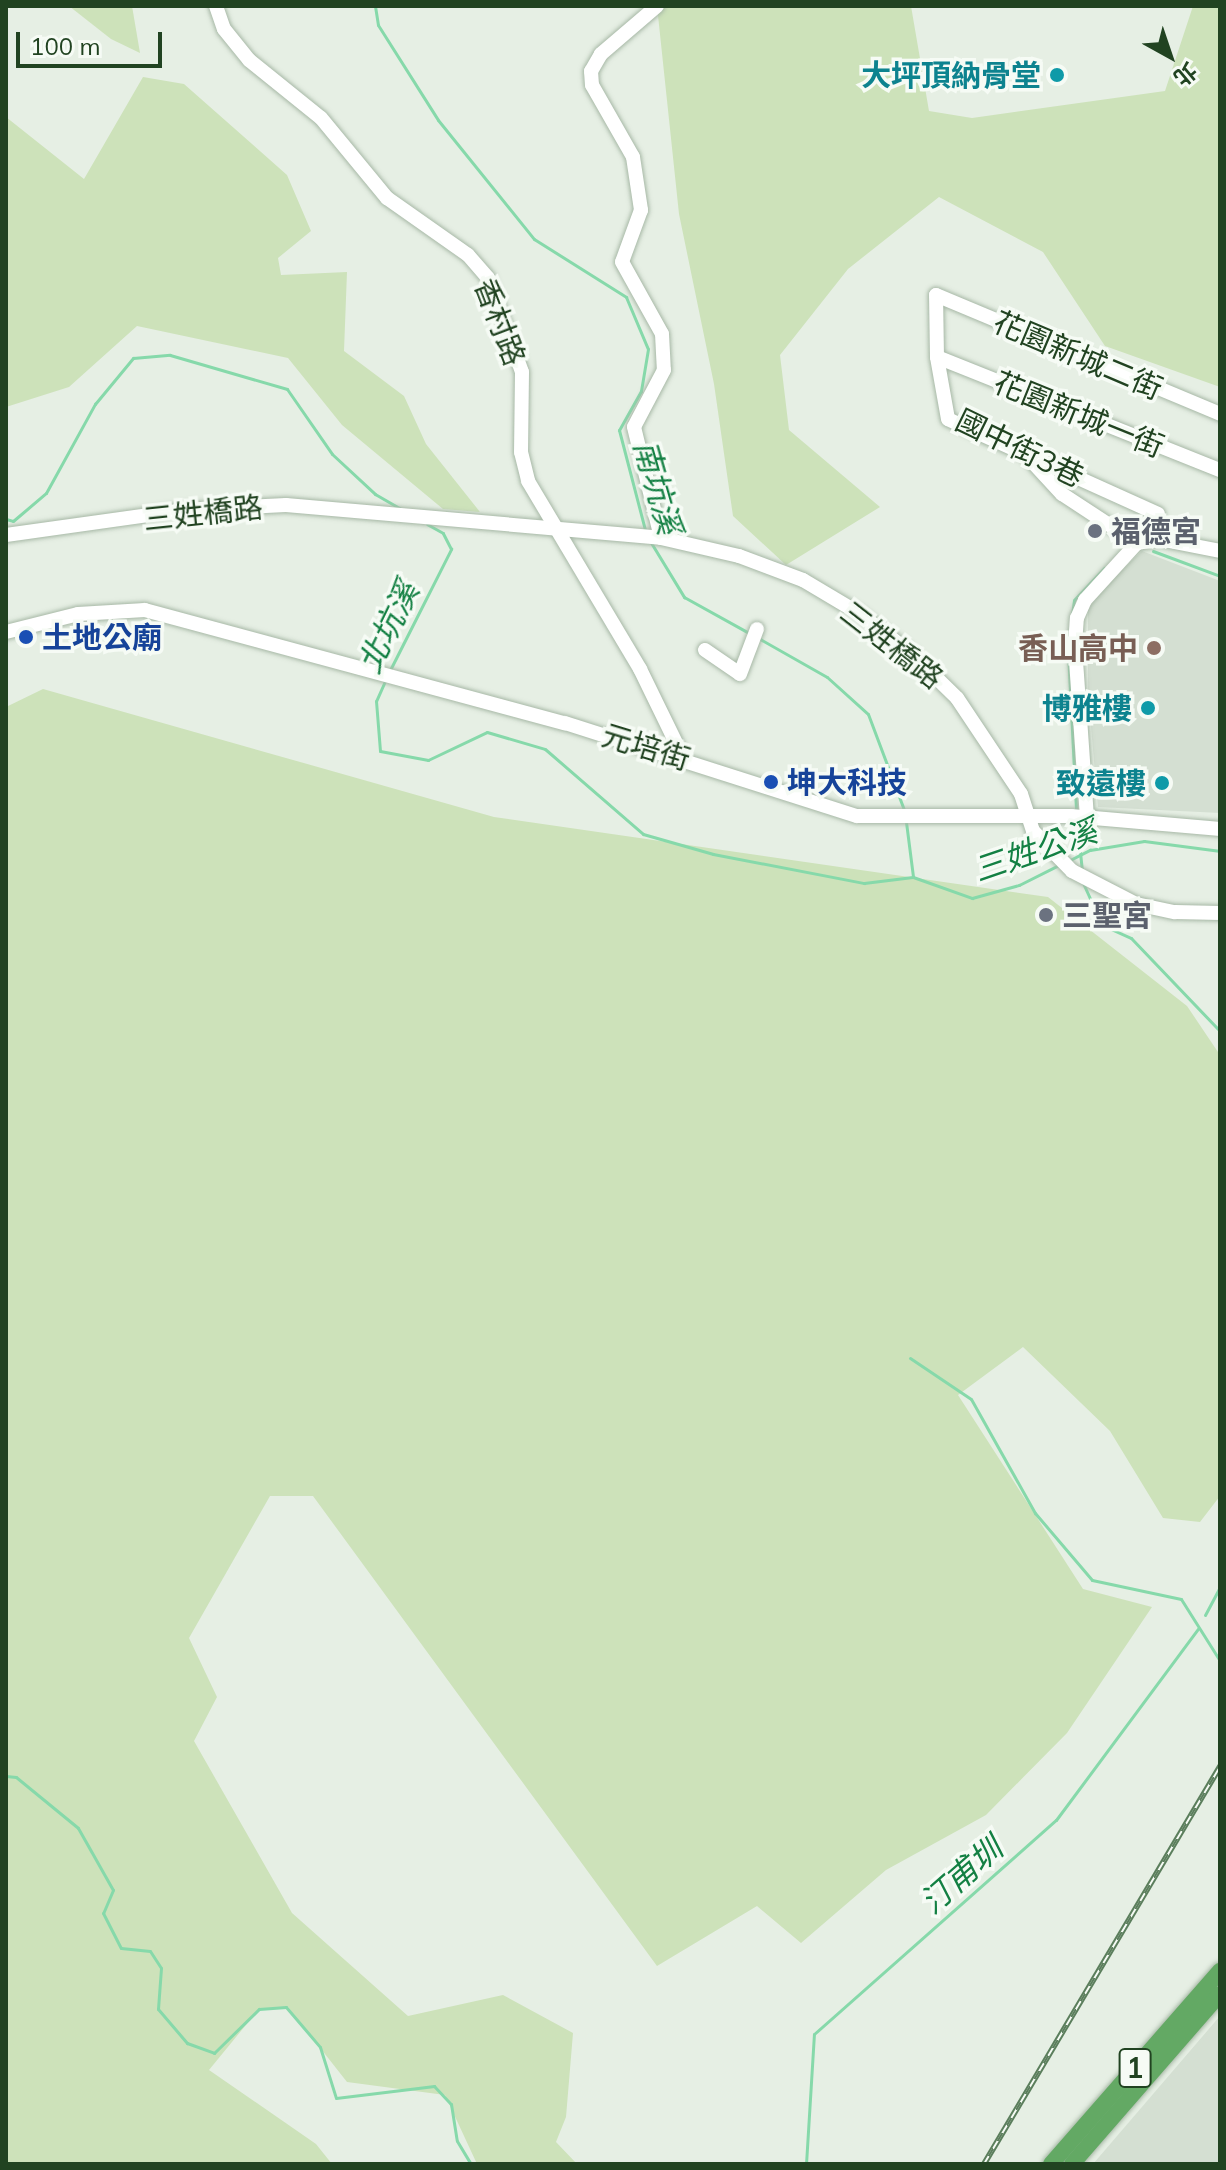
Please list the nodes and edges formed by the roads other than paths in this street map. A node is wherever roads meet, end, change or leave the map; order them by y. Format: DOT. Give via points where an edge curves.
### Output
graph roads {
  1 [pos="216,6"];
  2 [pos="657,6"];
  3 [pos="936,295"];
  4 [pos="937,357"];
  5 [pos="1220,414"];
  6 [pos="1022,450"];
  7 [pos="1220,470"];
  8 [pos="1158,514"];
  9 [pos="559,530"];
  10 [pos="6,535"];
  11 [pos="661,538"];
  12 [pos="1137,543"];
  13 [pos="1220,551"];
  14 [pos="757,629"];
  15 [pos="6,632"];
  16 [pos="705,650"];
  17 [pos="683,757"];
  18 [pos="1025,815"];
  19 [pos="1087,818"];
  20 [pos="1220,829"];
  21 [pos="1220,913"];
  22 [pos="1220,1971"];
  23 [pos="1220,1994"];
  24 [pos="1051,2164"];
  25 [pos="1072,2164"];
  1 -- 9 [label="street, 香村路" via="224,29 249,60 321,118 387,198 468,255 488,278 522,372 521,452 528,481"];
  2 -- 11 [label="street" via="601,54 591,71 592,85 633,157 641,210 622,262 662,334 664,370 634,427"];
  3 -- 4 [label="street, 國中街3巷"];
  3 -- 5 [label="street, 花園新城二街"];
  4 -- 6 [label="street, 國中街3巷" via="948,419"];
  4 -- 7 [label="street, 花園新城一街"];
  6 -- 8 [label="street, 國中街3巷"];
  6 -- 12 [label="street" via="1062,494"];
  9 -- 10 [label="street, 三姓橋路" via="286,505 185,510"];
  9 -- 11 [label="street, 三姓橋路"];
  9 -- 17 [label="street, 香村路" via="673,727"];
  11 -- 18 [label="street, 三姓橋路" via="739,556 803,580 871,622 957,698 1021,794"];
  12 -- 13 [label="street" via="1159,539"];
  12 -- 19 [label="street" via="1085,600 1077,618"];
  14 -- 16 [label="street" via="740,674 722,667"];
  15 -- 17 [label="street, 元培街" via="78,614 145,610"];
  17 -- 18 [label="street, 元培街" via="841,812 890,818"];
  18 -- 19 [label="street"];
  18 -- 21 [label="street, 三姓橋路" via="1044,846 1072,871 1136,904"];
  19 -- 20 [label="street"];
  22 -- 24 [label="main road, 1"];
  23 -- 25 [label="main road, 1"];
}
